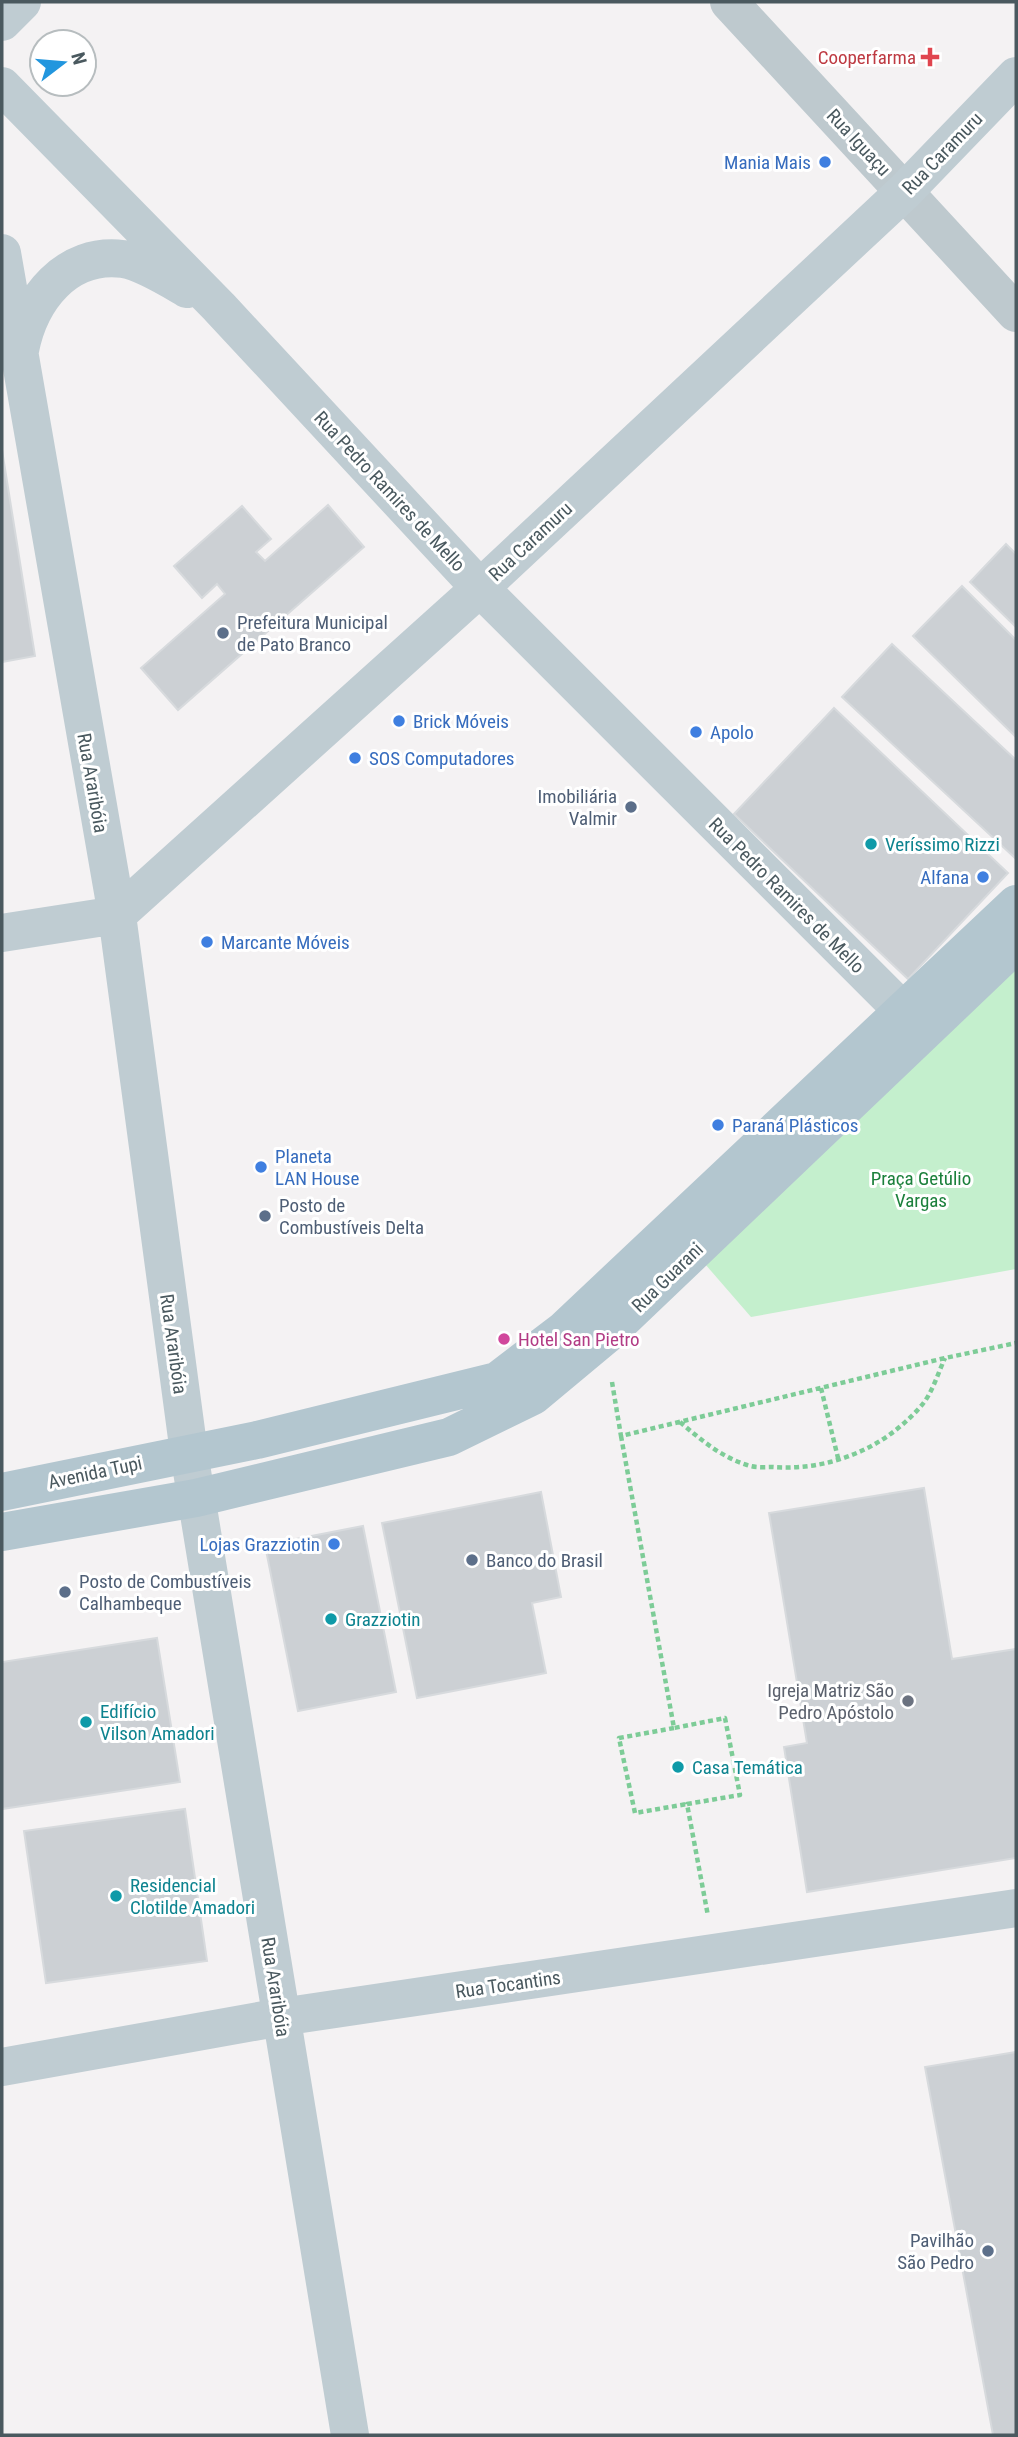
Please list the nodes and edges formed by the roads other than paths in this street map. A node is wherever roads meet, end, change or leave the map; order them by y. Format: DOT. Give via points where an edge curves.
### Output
graph roads {
  1 [pos="22,2"];
  2 [pos="729,2"];
  3 [pos="2,22"];
  4 [pos="1016,76"];
  5 [pos="2,86"];
  6 [pos="905,191"];
  7 [pos="3,263"];
  8 [pos="219,307"];
  9 [pos="1016,313"];
  10 [pos="18,355"];
  11 [pos="480,588"];
  12 [pos="1016,904"];
  13 [pos="117,915"];
  14 [pos="2,933"];
  15 [pos="1016,944"];
  16 [pos="902,1010"];
  17 [pos="189,1453"];
  18 [pos="2,1492"];
  19 [pos="197,1498"];
  20 [pos="121,1512"];
  21 [pos="2,1532"];
  22 [pos="1016,1908"];
  23 [pos="281,2017"];
  24 [pos="2,2067"];
  25 [pos="350,2435"];
  1 -- 3 [label="street"];
  2 -- 6 [label="street, Rua Iguaçu"];
  4 -- 6 [label="street, Rua Caramuru"];
  5 -- 8 [label="street, Rua Pedro Ramires de Mello"];
  6 -- 9 [label="street, Rua Iguaçu"];
  6 -- 11 [label="street, Rua Caramuru"];
  7 -- 10 [label="street, Rua Araribóia"];
  8 -- 10 [label="street" via="124,259 89,261 56,279 33,308"];
  8 -- 11 [label="street, Rua Pedro Ramires de Mello"];
  10 -- 13 [label="street, Rua Araribóia"];
  11 -- 13 [label="street, Rua Caramuru"];
  11 -- 16 [label="street, Rua Pedro Ramires de Mello"];
  12 -- 16 [label="main road, Rua Guarani"];
  13 -- 14 [label="street"];
  13 -- 17 [label="street, Rua Araribóia"];
  15 -- 19 [label="main road, Rua Guarani" via="605,1336 533,1396 449,1437"];
  16 -- 17 [label="main road, Rua Guarani" via="564,1330 497,1381"];
  17 -- 18 [label="main road, Avenida Tupi"];
  17 -- 19 [label="street, Rua Araribóia"];
  19 -- 20 [label="main road, Rua Guarani"];
  19 -- 23 [label="street, Rua Araribóia"];
  20 -- 21 [label="main road, Avenida Tupi"];
  22 -- 23 [label="street, Rua Tocantins"];
  23 -- 24 [label="street, Rua Tocantins"];
  23 -- 25 [label="street, Rua Araribóia"];
}
